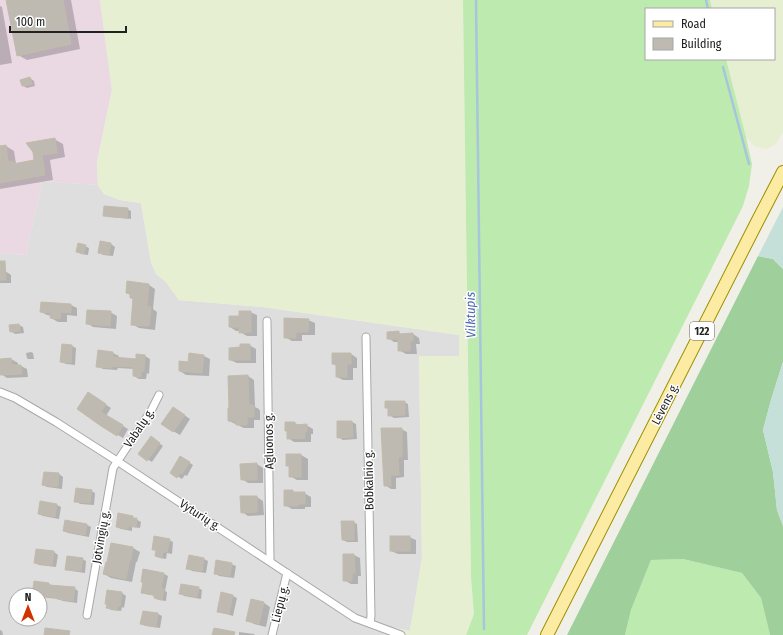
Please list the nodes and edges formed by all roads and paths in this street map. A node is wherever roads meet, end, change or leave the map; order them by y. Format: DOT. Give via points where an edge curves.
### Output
graph roads {
  1 [pos="783,172"];
  2 [pos="268,321"];
  3 [pos="366,337"];
  4 [pos="0,392"];
  5 [pos="159,395"];
  6 [pos="117,461"];
  7 [pos="270,561"];
  8 [pos="287,573"];
  9 [pos="88,615"];
  10 [pos="370,623"];
  11 [pos="272,635"];
  12 [pos="401,635"];
  13 [pos="547,635"];
  1 -- 13 [label="main road, Lėvens g. / 122"];
  2 -- 7 [label="street, Agluonos g."];
  3 -- 10 [label="street, Bobkalnio g."];
  4 -- 6 [label="street, Vyturių g." via="39,411"];
  5 -- 6 [label="street, Vabalų g."];
  6 -- 7 [label="street, Vyturių g."];
  6 -- 9 [label="street, Jotvingių g." via="113,468"];
  7 -- 8 [label="street, Vyturių g."];
  8 -- 10 [label="street, Vyturių g." via="355,618"];
  8 -- 11 [label="street, Liepų g."];
  10 -- 12 [label="street, Vyturių g."];
}
